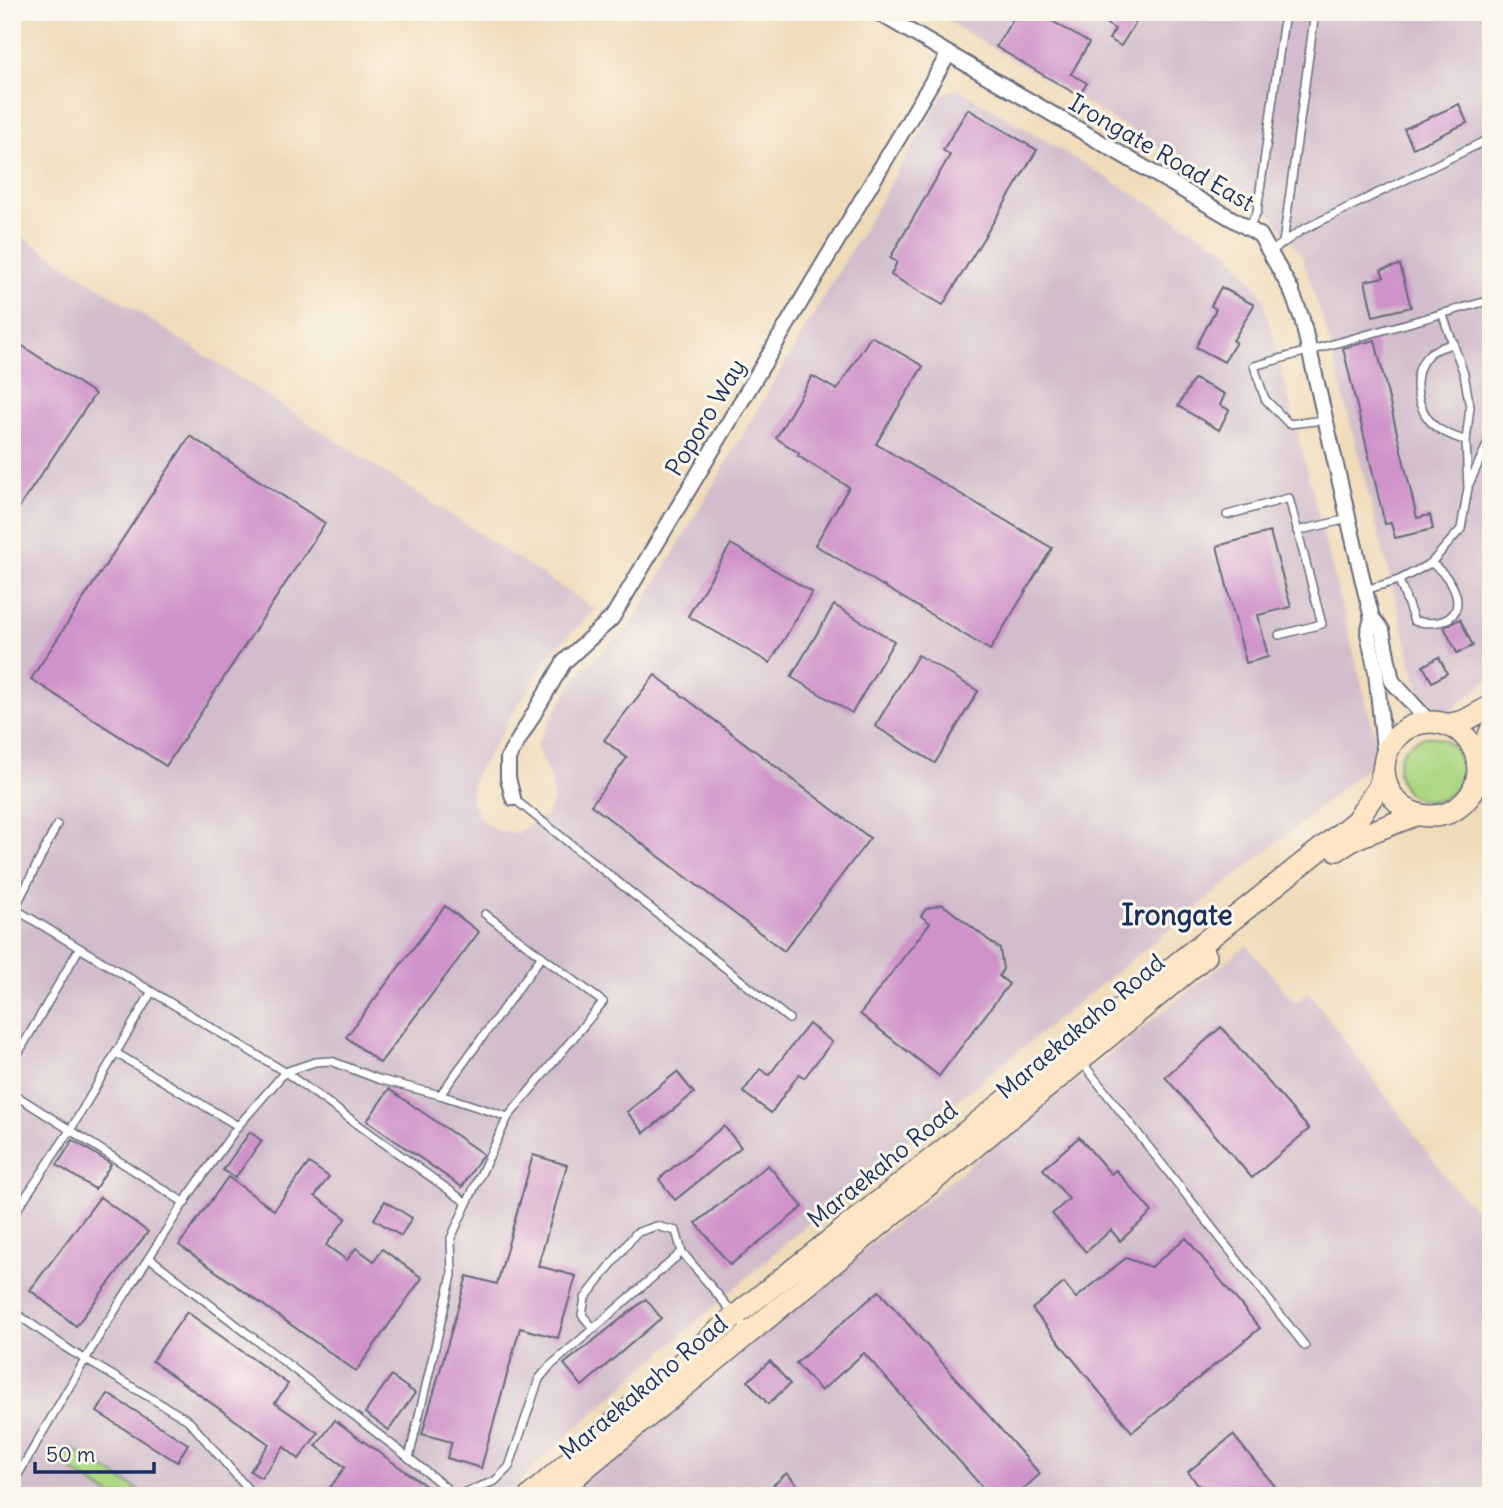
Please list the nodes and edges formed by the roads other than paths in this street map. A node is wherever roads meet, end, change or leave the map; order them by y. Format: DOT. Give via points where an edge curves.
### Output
graph roads {
  1 [pos="877,12"];
  2 [pos="1285,12"];
  3 [pos="1315,12"];
  4 [pos="948,55"];
  5 [pos="1491,138"];
  6 [pos="1248,228"];
  7 [pos="1283,243"];
  8 [pos="1270,252"];
  9 [pos="1491,300"];
  10 [pos="1442,313"];
  11 [pos="1454,344"];
  12 [pos="1309,350"];
  13 [pos="1325,420"];
  14 [pos="1491,436"];
  15 [pos="1466,441"];
  16 [pos="1468,488"];
  17 [pos="1227,515"];
  18 [pos="1348,519"];
  19 [pos="1297,531"];
  20 [pos="1432,563"];
  21 [pos="1399,580"];
  22 [pos="1365,590"];
  23 [pos="1372,618"];
  24 [pos="1279,635"];
  25 [pos="1491,706"];
  26 [pos="1438,724"];
  27 [pos="1491,730"];
  28 [pos="1385,763"];
  29 [pos="1478,764"];
  30 [pos="513,798"];
  31 [pos="1418,814"];
  32 [pos="57,825"];
  33 [pos="1279,887"];
  34 [pos="14,912"];
  35 [pos="485,915"];
  36 [pos="79,949"];
  37 [pos="542,956"];
  38 [pos="151,993"];
  39 [pos="789,1019"];
  40 [pos="116,1053"];
  41 [pos="1075,1054"];
  42 [pos="12,1065"];
  43 [pos="285,1072"];
  44 [pos="12,1093"];
  45 [pos="440,1096"];
  46 [pos="508,1117"];
  47 [pos="239,1126"];
  48 [pos="71,1129"];
  49 [pos="185,1203"];
  50 [pos="467,1203"];
  51 [pos="12,1217"];
  52 [pos="682,1252"];
  53 [pos="151,1259"];
  54 [pos="12,1311"];
  55 [pos="742,1324"];
  56 [pos="594,1329"];
  57 [pos="1305,1346"];
  58 [pos="85,1359"];
  59 [pos="409,1458"];
  60 [pos="12,1485"];
  61 [pos="254,1496"];
  62 [pos="449,1496"];
  63 [pos="455,1496"];
  64 [pos="530,1496"];
  65 [pos="556,1496"];
  1 -- 4 [label="street, Irongate Road East"];
  2 -- 6 [label="lane" via="1258,212"];
  3 -- 7 [label="lane"];
  4 -- 6 [label="street, Irongate Road East"];
  4 -- 30 [label="street, Poporo Way" via="612,618 564,662 508,758"];
  5 -- 7 [label="lane"];
  6 -- 8 [label="street, Irongate Road East" via="1260,235"];
  7 -- 8 [label="lane"];
  8 -- 12 [label="street, Irongate Road East" via="1302,319"];
  9 -- 10 [label="lane"];
  10 -- 11 [label="lane"];
  10 -- 12 [label="lane"];
  11 -- 15 [label="lane" via="1470,407"];
  11 -- 15 [label="lane" via="1429,353 1417,374 1417,390 1419,403 1436,427"];
  12 -- 13 [label="street, Irongate Road East"];
  12 -- 13 [label="lane" via="1254,366 1255,375 1265,399 1289,424"];
  13 -- 18 [label="street, Irongate Road East"];
  14 -- 16 [label="lane"];
  15 -- 16 [label="lane"];
  16 -- 20 [label="lane" via="1461,529"];
  17 -- 19 [label="lane" via="1289,498"];
  18 -- 19 [label="lane"];
  18 -- 22 [label="street, Irongate Road East"];
  19 -- 24 [label="lane" via="1322,624"];
  20 -- 21 [label="lane"];
  20 -- 21 [label="lane" via="1452,582 1456,597 1456,610 1438,625 1414,621"];
  21 -- 22 [label="lane"];
  22 -- 23 [label="street, Irongate Road East"];
  23 -- 26 [label="street" via="1382,629 1392,681"];
  23 -- 28 [label="street" via="1368,633"];
  25 -- 26 [label="main road" via="1464,721"];
  26 -- 28 [label="main road" via="1409,728 1396,737"];
  26 -- 29 [label="main road" via="1465,737"];
  27 -- 29 [label="main road"];
  28 -- 31 [label="main road" via="1386,782 1393,796"];
  28 -- 33 [label="main road, Maraekakaho Road" via="1379,787 1356,821"];
  29 -- 31 [label="main road" via="1477,779 1462,805 1449,813"];
  30 -- 39 [label="lane"];
  31 -- 33 [label="main road" via="1356,838"];
  32 -- 34 [label="lane"];
  33 -- 41 [label="main road, Maraekakaho Road"];
  34 -- 36 [label="lane"];
  35 -- 37 [label="lane"];
  36 -- 38 [label="lane"];
  36 -- 42 [label="lane"];
  37 -- 45 [label="lane"];
  37 -- 46 [label="lane" via="603,1002"];
  38 -- 40 [label="lane"];
  38 -- 43 [label="lane"];
  40 -- 47 [label="lane"];
  40 -- 48 [label="lane"];
  41 -- 55 [label="main road, Maraekaho Road"];
  41 -- 57 [label="lane"];
  43 -- 45 [label="lane" via="331,1062"];
  43 -- 47 [label="lane"];
  43 -- 50 [label="lane"];
  44 -- 48 [label="lane"];
  45 -- 46 [label="lane"];
  46 -- 50 [label="lane"];
  47 -- 49 [label="lane"];
  48 -- 49 [label="lane"];
  48 -- 51 [label="lane"];
  49 -- 53 [label="lane"];
  50 -- 59 [label="lane" via="451,1238 452,1275"];
  52 -- 55 [label="lane"];
  52 -- 56 [label="lane"];
  52 -- 56 [label="lane" via="676,1231 656,1226 636,1233 585,1298 582,1315"];
  53 -- 58 [label="lane"];
  53 -- 59 [label="lane"];
  54 -- 58 [label="lane"];
  55 -- 64 [label="main road, Maraekaho Road"];
  55 -- 65 [label="main road, Maraekakaho Road"];
  56 -- 63 [label="lane" via="539,1379 509,1467 495,1481"];
  58 -- 60 [label="lane"];
  58 -- 61 [label="lane" via="188,1420"];
  59 -- 62 [label="lane" via="445,1487"];
}
